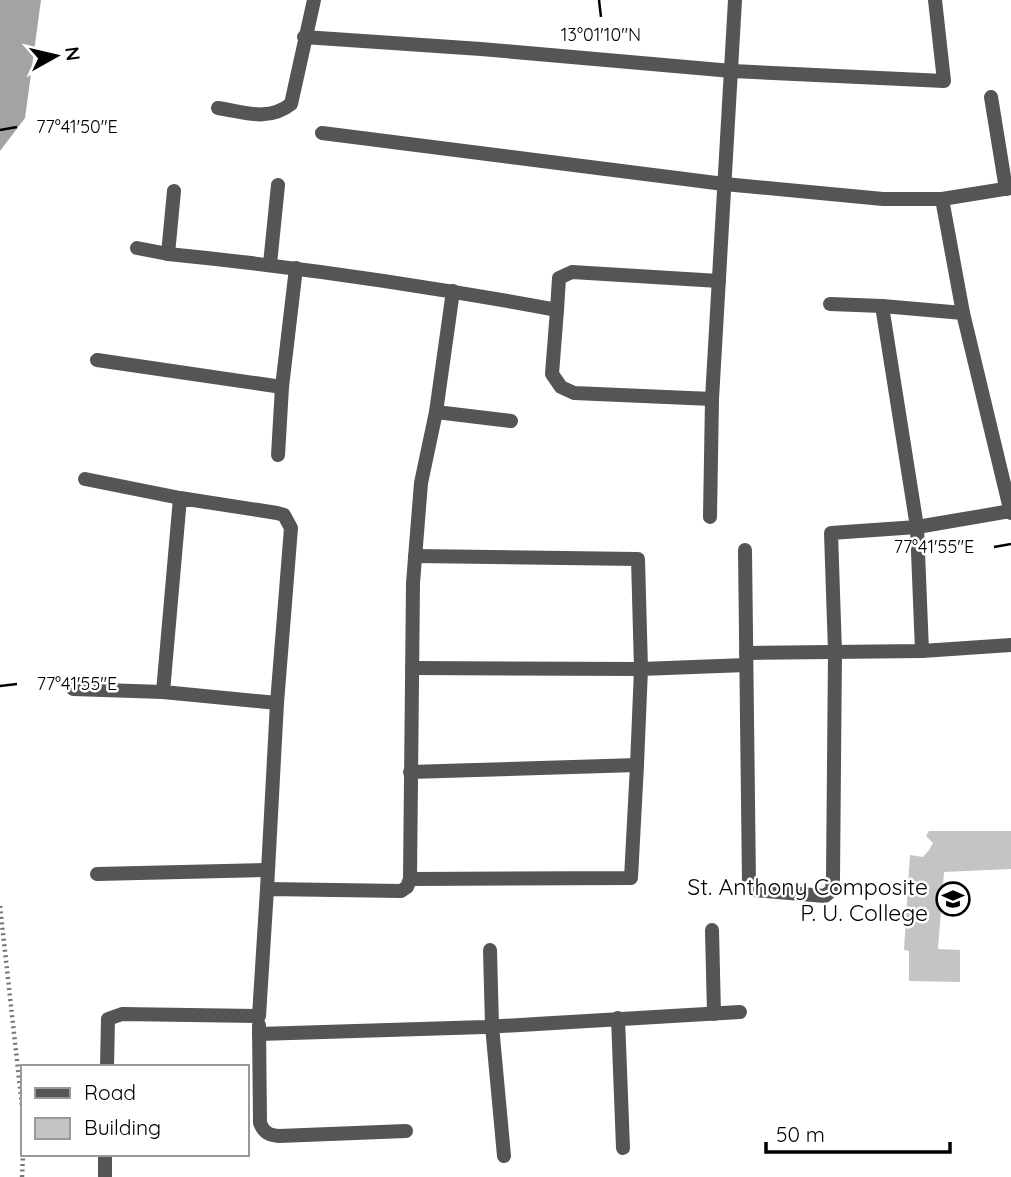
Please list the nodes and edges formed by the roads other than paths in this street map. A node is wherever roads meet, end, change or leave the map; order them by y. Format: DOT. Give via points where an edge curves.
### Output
graph roads {
  1 [pos="314,0"];
  2 [pos="735,0"];
  3 [pos="935,0"];
  4 [pos="304,37"];
  5 [pos="732,71"];
  6 [pos="991,97"];
  7 [pos="218,108"];
  8 [pos="323,133"];
  9 [pos="724,184"];
  10 [pos="278,185"];
  11 [pos="1008,188"];
  12 [pos="174,191"];
  13 [pos="942,198"];
  14 [pos="137,248"];
  15 [pos="168,254"];
  16 [pos="270,264"];
  17 [pos="296,268"];
  18 [pos="719,281"];
  19 [pos="453,291"];
  20 [pos="831,304"];
  21 [pos="882,306"];
  22 [pos="557,310"];
  23 [pos="963,313"];
  24 [pos="97,360"];
  25 [pos="282,387"];
  26 [pos="712,399"];
  27 [pos="436,412"];
  28 [pos="511,421"];
  29 [pos="278,455"];
  30 [pos="85,479"];
  31 [pos="180,498"];
  32 [pos="1011,512"];
  33 [pos="710,517"];
  34 [pos="916,527"];
  35 [pos="745,550"];
  36 [pos="415,556"];
  37 [pos="1011,645"];
  38 [pos="922,650"];
  39 [pos="835,652"];
  40 [pos="746,659"];
  41 [pos="412,668"];
  42 [pos="640,669"];
  43 [pos="73,689"];
  44 [pos="163,692"];
  45 [pos="277,703"];
  46 [pos="637,765"];
  47 [pos="410,772"];
  48 [pos="267,870"];
  49 [pos="97,874"];
  50 [pos="411,879"];
  51 [pos="267,889"];
  52 [pos="712,930"];
  53 [pos="490,950"];
  54 [pos="740,1012"];
  55 [pos="714,1014"];
  56 [pos="258,1016"];
  57 [pos="618,1018"];
  58 [pos="492,1026"];
  59 [pos="259,1034"];
  60 [pos="107,1065"];
  61 [pos="406,1131"];
  62 [pos="623,1147"];
  63 [pos="105,1156"];
  64 [pos="504,1156"];
  65 [pos="105,1177"];
  1 -- 4 [label="street"];
  2 -- 5 [label="street"];
  3 -- 5 [label="street" via="944,81"];
  4 -- 5 [label="street"];
  4 -- 7 [label="street" via="291,104 280,113 265,116"];
  5 -- 9 [label="street"];
  6 -- 11 [label="street"];
  8 -- 9 [label="street"];
  9 -- 13 [label="street" via="883,199"];
  9 -- 18 [label="street"];
  10 -- 16 [label="street"];
  11 -- 13 [label="street"];
  12 -- 15 [label="street"];
  13 -- 23 [label="street"];
  14 -- 15 [label="street"];
  15 -- 16 [label="street"];
  16 -- 17 [label="street"];
  17 -- 19 [label="street"];
  17 -- 25 [label="street"];
  18 -- 22 [label="street" via="572,272 559,278"];
  18 -- 26 [label="street"];
  19 -- 22 [label="street"];
  19 -- 27 [label="street"];
  20 -- 21 [label="street"];
  21 -- 23 [label="street"];
  21 -- 34 [label="street"];
  22 -- 26 [label="street" via="552,374 561,387 574,393"];
  23 -- 32 [label="street"];
  24 -- 25 [label="street"];
  25 -- 29 [label="street"];
  26 -- 33 [label="street"];
  27 -- 28 [label="street"];
  27 -- 36 [label="street" via="421,483"];
  30 -- 31 [label="street"];
  31 -- 44 [label="street"];
  31 -- 45 [label="street" via="271,511 284,515 291,528"];
  32 -- 34 [label="street"];
  34 -- 38 [label="street"];
  34 -- 39 [label="street" via="831,533"];
  35 -- 40 [label="street"];
  36 -- 41 [label="street"];
  36 -- 42 [label="street" via="638,559"];
  37 -- 38 [label="street"];
  38 -- 39 [label="street"];
  39 -- 40 [label="street"];
  39 -- 40 [label="street" via="832,890 825,896 754,890 749,884"];
  40 -- 42 [label="street"];
  41 -- 42 [label="street"];
  41 -- 47 [label="street"];
  42 -- 46 [label="street"];
  43 -- 44 [label="street"];
  44 -- 45 [label="street"];
  45 -- 48 [label="street"];
  46 -- 47 [label="street"];
  46 -- 50 [label="street" via="631,878"];
  47 -- 50 [label="street"];
  48 -- 49 [label="street"];
  48 -- 51 [label="street"];
  50 -- 51 [label="street" via="401,891"];
  51 -- 56 [label="street"];
  52 -- 55 [label="street"];
  53 -- 58 [label="street"];
  54 -- 55 [label="street"];
  55 -- 57 [label="street"];
  56 -- 59 [label="street"];
  56 -- 60 [label="street" via="113,1016 108,1019"];
  57 -- 58 [label="street"];
  57 -- 62 [label="street"];
  58 -- 59 [label="street"];
  58 -- 64 [label="street"];
  59 -- 61 [label="street" via="263,1131 279,1136"];
  63 -- 65 [label="street"];
}
